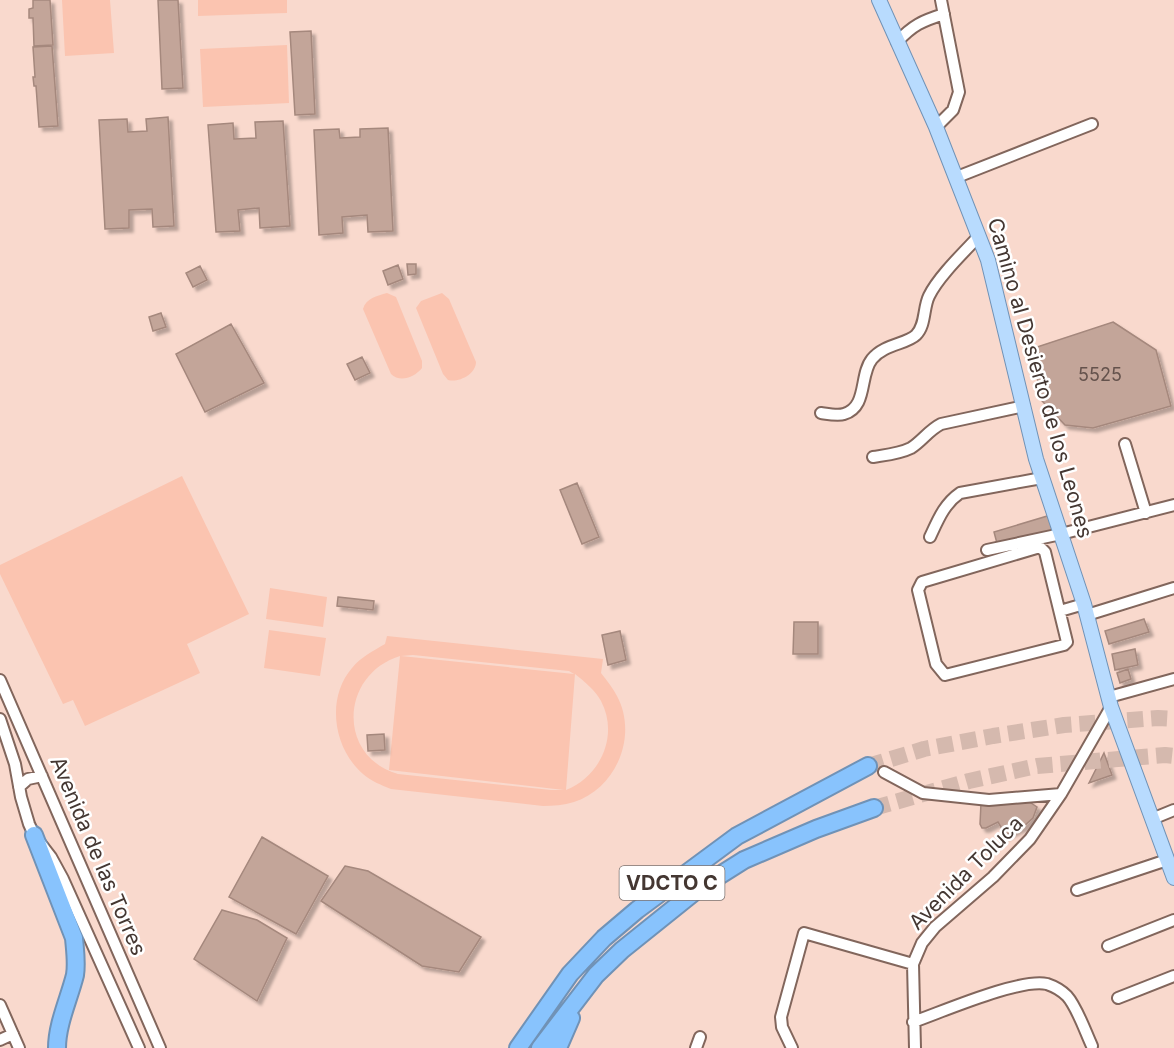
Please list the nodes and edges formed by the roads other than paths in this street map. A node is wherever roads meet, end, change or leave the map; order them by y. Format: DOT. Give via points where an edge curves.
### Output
graph roads {
  1 [pos="879,0"];
  2 [pos="942,0"];
  3 [pos="944,14"];
  4 [pos="897,42"];
  5 [pos="1092,124"];
  6 [pos="936,127"];
  7 [pos="957,177"];
  8 [pos="979,236"];
  9 [pos="1024,406"];
  10 [pos="821,413"];
  11 [pos="1125,444"];
  12 [pos="873,457"];
  13 [pos="1042,478"];
  14 [pos="1174,506"];
  15 [pos="1146,513"];
  16 [pos="1061,534"];
  17 [pos="930,537"];
  18 [pos="987,550"];
  19 [pos="1174,588"];
  20 [pos="1085,610"];
  21 [pos="1060,611"];
  22 [pos="1174,679"];
  23 [pos="0,680"];
  24 [pos="4,700"];
  25 [pos="1110,702"];
  26 [pos="15,713"];
  27 [pos="0,719"];
  28 [pos="868,766"];
  29 [pos="884,772"];
  30 [pos="42,776"];
  31 [pos="19,787"];
  32 [pos="1061,794"];
  33 [pos="874,808"];
  34 [pos="1174,810"];
  35 [pos="1152,819"];
  36 [pos="34,835"];
  37 [pos="1167,860"];
  38 [pos="1174,878"];
  39 [pos="1077,890"];
  40 [pos="1174,920"];
  41 [pos="1108,946"];
  42 [pos="913,964"];
  43 [pos="1174,976"];
  44 [pos="1118,999"];
  45 [pos="0,1005"];
  46 [pos="572,1005"];
  47 [pos="913,1022"];
  48 [pos="61,1029"];
  49 [pos="13,1035"];
  50 [pos="700,1037"];
  51 [pos="0,1040"];
  52 [pos="1092,1046"];
  53 [pos="19,1048"];
  54 [pos="57,1048"];
  55 [pos="66,1048"];
  56 [pos="139,1048"];
  57 [pos="160,1048"];
  58 [pos="518,1048"];
  59 [pos="540,1048"];
  60 [pos="558,1048"];
  61 [pos="696,1048"];
  62 [pos="792,1048"];
  63 [pos="915,1048"];
  1 -- 4 [label="main road, Camino al Desierto de los Leones"];
  2 -- 3 [label="street"];
  3 -- 4 [label="street" via="912,26"];
  3 -- 6 [label="street" via="959,93 953,110"];
  4 -- 6 [label="main road, Camino al Desierto de los Leones"];
  5 -- 7 [label="street"];
  6 -- 7 [label="main road, Camino al Desierto de los Leones"];
  7 -- 8 [label="main road, Camino al Desierto de los Leones"];
  8 -- 9 [label="main road, Camino al Desierto de los Leones"];
  8 -- 10 [label="street" via="929,295 915,336 883,350 868,364 854,409 843,415"];
  9 -- 12 [label="street" via="942,424 911,448"];
  9 -- 13 [label="main road, Camino al Desierto de los Leones"];
  11 -- 15 [label="street"];
  13 -- 16 [label="main road, Camino al Desierto de los Leones"];
  13 -- 17 [label="street" via="960,493 944,509"];
  14 -- 15 [label="street"];
  15 -- 16 [label="street"];
  16 -- 18 [label="street"];
  16 -- 20 [label="main road, Camino al Desierto de los Leones"];
  19 -- 20 [label="street"];
  20 -- 21 [label="street"];
  20 -- 25 [label="main road, Camino al Desierto de los Leones"];
  21 -- 21 [label="street" via="1045,552 1040,547 922,582 918,590 936,664 945,675 1064,645 1067,639"];
  22 -- 25 [label="street"];
  23 -- 24 [label="street, Avenida de las Torres"];
  24 -- 26 [label="street, Avenida de las Torres"];
  25 -- 32 [label="street, Avenida Toluca"];
  25 -- 35 [label="main road, Camino al Desierto de los Leones"];
  26 -- 27 [label="street"];
  26 -- 30 [label="street, Avenida de las Torres"];
  27 -- 31 [label="street, Avenida de las Torres"];
  28 -- 58 [label="highway, VDCTO C" via="737,836 637,910 570,974"];
  29 -- 32 [label="street" via="923,792 989,800"];
  30 -- 31 [label="street" via="27,779"];
  30 -- 57 [label="street, Avenida de las Torres"];
  31 -- 36 [label="street, Avenida de las Torres"];
  32 -- 42 [label="street, Avenida Toluca" via="1030,839 935,927"];
  33 -- 46 [label="highway, VDCTO C" via="744,860 698,889 622,950"];
  34 -- 35 [label="street"];
  35 -- 37 [label="main road, Camino al Desierto de los Leones"];
  36 -- 48 [label="highway" via="74,938 75,974"];
  36 -- 56 [label="street, Avenida de las Torres" via="63,879"];
  37 -- 38 [label="main road, Camino al Desierto de los Leones"];
  37 -- 39 [label="street"];
  40 -- 41 [label="street"];
  42 -- 47 [label="street, Avenida Toluca"];
  42 -- 62 [label="street" via="804,933 782,1017 782,1027"];
  43 -- 44 [label="street"];
  45 -- 49 [label="street"];
  46 -- 59 [label="highway, VDCTO C"];
  46 -- 60 [label="highway" via="570,1021"];
  47 -- 52 [label="street" via="1023,985 1046,984 1067,997"];
  47 -- 63 [label="street, Avenida Toluca"];
  48 -- 54 [label="highway"];
  48 -- 55 [label="highway"];
  49 -- 51 [label="street"];
  49 -- 53 [label="street"];
  50 -- 61 [label="street"];
}
